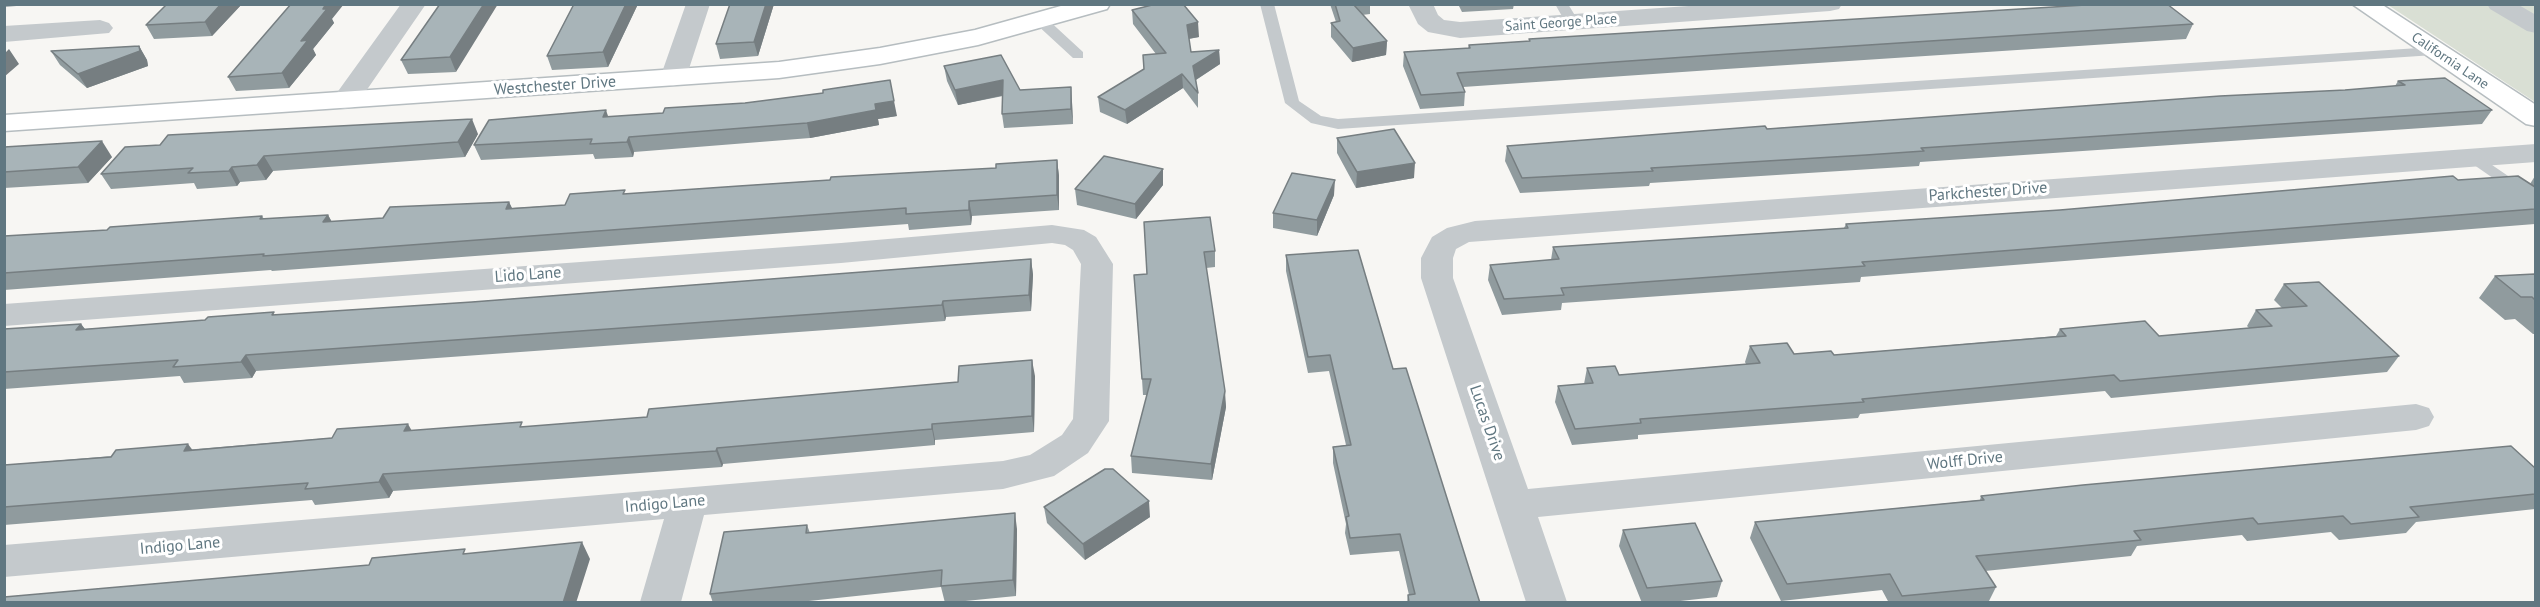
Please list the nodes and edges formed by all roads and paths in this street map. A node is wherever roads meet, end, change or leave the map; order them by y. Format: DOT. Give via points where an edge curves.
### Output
graph roads {
  1 [pos="414,4"];
  2 [pos="698,4"];
  3 [pos="1098,4"];
  4 [pos="1267,4"];
  5 [pos="1420,4"];
  6 [pos="1830,4"];
  7 [pos="2364,4"];
  8 [pos="2499,4"];
  9 [pos="1566,13"];
  10 [pos="1040,20"];
  11 [pos="2535,26"];
  12 [pos="100,28"];
  13 [pos="4,34"];
  14 [pos="2434,51"];
  15 [pos="1078,55"];
  16 [pos="673,78"];
  17 [pos="345,101"];
  18 [pos="2535,118"];
  19 [pos="4,123"];
  20 [pos="2535,153"];
  21 [pos="2473,157"];
  22 [pos="2535,203"];
  23 [pos="1052,234"];
  24 [pos="1443,244"];
  25 [pos="4,315"];
  26 [pos="2416,417"];
  27 [pos="688,502"];
  28 [pos="1514,505"];
  29 [pos="4,561"];
  30 [pos="662,603"];
  31 [pos="1547,603"];
  1 -- 17 [label="street"];
  2 -- 16 [label="street"];
  3 -- 10 [label="street, Westchester Drive"];
  4 -- 14 [label="lane" via="1292,103 1316,120 1338,124"];
  5 -- 9 [label="street, Saint George Place" via="1427,19 1437,27 1460,30"];
  6 -- 9 [label="street, Saint George Place"];
  7 -- 14 [label="street, California Lane"];
  8 -- 11 [label="street"];
  10 -- 15 [label="lane"];
  10 -- 16 [label="street, Westchester Drive" via="978,38 880,56 779,70"];
  12 -- 13 [label="street"];
  14 -- 18 [label="street, California Lane"];
  16 -- 17 [label="street, Westchester Drive"];
  17 -- 19 [label="street, Westchester Drive"];
  20 -- 21 [label="street, Parkchester Drive"];
  21 -- 22 [label="lane"];
  21 -- 24 [label="street, Parkchester Drive" via="1475,230"];
  23 -- 25 [label="street, Lido Lane" via="841,254"];
  23 -- 27 [label="street, Indigo Lane" via="1073,237 1085,244 1097,264 1091,421 1075,444 1041,466 1003,476"];
  24 -- 28 [label="street, Lucas Drive" via="1437,258 1437,278"];
  26 -- 28 [label="street, Wolff Drive"];
  27 -- 29 [label="street, Indigo Lane"];
  27 -- 30 [label="street"];
  28 -- 31 [label="street, Lucas Drive"];
}
